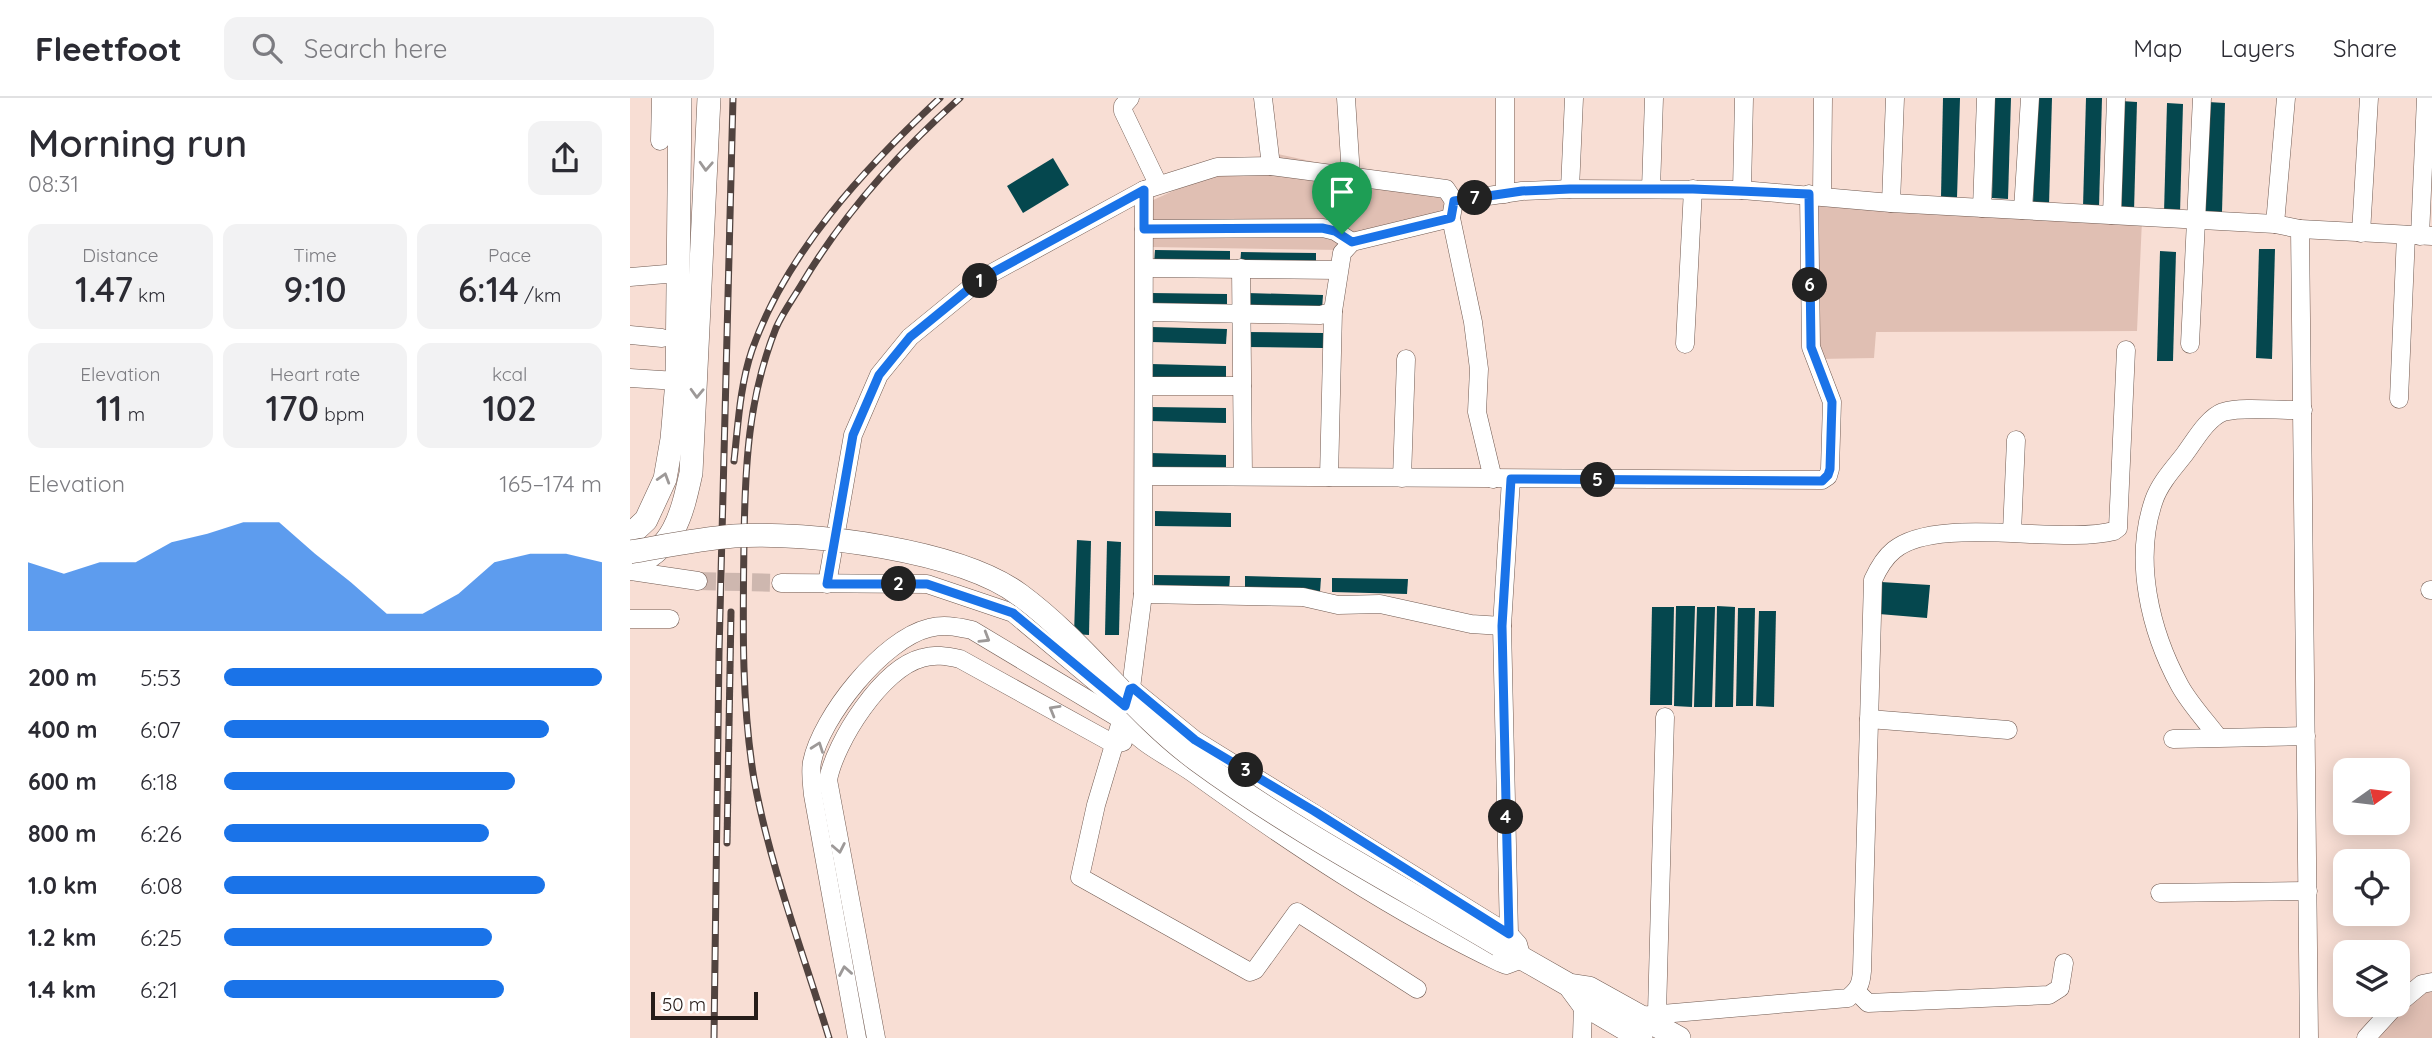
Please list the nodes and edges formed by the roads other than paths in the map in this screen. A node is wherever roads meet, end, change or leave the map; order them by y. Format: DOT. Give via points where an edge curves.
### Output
graph roads {
  1 [pos="662,98"];
  2 [pos="680,98"];
  3 [pos="709,98"];
  4 [pos="1130,98"];
  5 [pos="1263,98"];
  6 [pos="1346,98"];
  7 [pos="1505,98"];
  8 [pos="1574,98"];
  9 [pos="1654,98"];
  10 [pos="1744,98"];
  11 [pos="1823,98"];
  12 [pos="1895,98"];
  13 [pos="1986,98"];
  14 [pos="2030,98"];
  15 [pos="2116,98"];
  16 [pos="2202,98"];
  17 [pos="2286,98"];
  18 [pos="2369,98"];
  19 [pos="2426,98"];
  20 [pos="660,141"];
  21 [pos="1271,166"];
  22 [pos="1351,176"];
  23 [pos="1151,187"];
  24 [pos="1570,189"];
  25 [pos="1651,189"];
  26 [pos="1693,189"];
  27 [pos="1742,190"];
  28 [pos="1505,194"];
  29 [pos="1816,195"];
  30 [pos="1891,203"];
  31 [pos="1982,208"];
  32 [pos="1452,210"];
  33 [pos="2023,210"];
  34 [pos="2112,215"];
  35 [pos="2197,220"];
  36 [pos="2275,224"];
  37 [pos="1144,229"];
  38 [pos="2300,229"];
  39 [pos="2361,233"];
  40 [pos="2419,236"];
  41 [pos="1352,242"];
  42 [pos="1145,268"];
  43 [pos="1241,268"];
  44 [pos="1338,270"];
  45 [pos="678,272"];
  46 [pos="630,277"];
  47 [pos="1333,311"];
  48 [pos="1145,312"];
  49 [pos="1242,314"];
  50 [pos="630,335"];
  51 [pos="662,338"];
  52 [pos="1685,344"];
  53 [pos="2190,344"];
  54 [pos="2126,350"];
  55 [pos="1406,359"];
  56 [pos="630,378"];
  57 [pos="677,381"];
  58 [pos="1144,386"];
  59 [pos="1242,386"];
  60 [pos="2399,399"];
  61 [pos="2303,410"];
  62 [pos="2016,440"];
  63 [pos="1144,476"];
  64 [pos="1243,476"];
  65 [pos="1329,477"];
  66 [pos="1402,478"];
  67 [pos="1502,479"];
  68 [pos="2012,532"];
  69 [pos="630,535"];
  70 [pos="630,552"];
  71 [pos="630,569"];
  72 [pos="698,581"];
  73 [pos="781,583"];
  74 [pos="827,584"];
  75 [pos="1143,594"];
  76 [pos="630,619"];
  77 [pos="670,619"];
  78 [pos="1502,626"];
  79 [pos="1131,688"];
  80 [pos="1123,713"];
  81 [pos="1665,717"];
  82 [pos="1869,719"];
  83 [pos="2008,730"];
  84 [pos="2306,736"];
  85 [pos="2218,737"];
  86 [pos="1136,739"];
  87 [pos="2173,739"];
  88 [pos="1114,744"];
  89 [pos="1172,758"];
  90 [pos="2308,891"];
  91 [pos="2160,894"];
  92 [pos="1504,939"];
  93 [pos="1522,959"];
  94 [pos="2064,963"];
  95 [pos="2432,982"];
  96 [pos="1417,989"];
  97 [pos="1856,992"];
  98 [pos="1581,993"];
  99 [pos="2410,994"];
  100 [pos="2385,1017"];
  101 [pos="1646,1022"];
  102 [pos="858,1038"];
  103 [pos="876,1038"];
  104 [pos="1582,1038"];
  105 [pos="1679,1038"];
  106 [pos="2309,1038"];
  107 [pos="2366,1038"];
  1 -- 20 [label="street"];
  2 -- 45 [label="main road"];
  3 -- 71 [label="main road, one-way" via="691,473 683,509 668,541"];
  4 -- 23 [label="street" via="1123,111"];
  5 -- 21 [label="street"];
  6 -- 22 [label="street"];
  7 -- 28 [label="street"];
  8 -- 24 [label="street"];
  9 -- 25 [label="street"];
  10 -- 27 [label="street"];
  11 -- 29 [label="street"];
  12 -- 30 [label="street"];
  13 -- 31 [label="street"];
  14 -- 33 [label="street"];
  15 -- 34 [label="street"];
  16 -- 35 [label="street"];
  17 -- 36 [label="street"];
  18 -- 39 [label="street"];
  19 -- 40 [label="street"];
  21 -- 22 [label="street"];
  21 -- 23 [label="street" via="1217,167"];
  22 -- 32 [label="street" via="1446,189"];
  23 -- 37 [label="street"];
  23 -- 74 [label="street" via="981,279 910,337 879,375 853,435"];
  24 -- 25 [label="street"];
  24 -- 28 [label="street"];
  25 -- 26 [label="street"];
  26 -- 27 [label="street"];
  26 -- 52 [label="street"];
  27 -- 29 [label="street"];
  28 -- 32 [label="street"];
  29 -- 30 [label="street"];
  29 -- 67 [label="street" via="1811,347 1832,402 1828,475 1822,481"];
  30 -- 31 [label="street"];
  31 -- 33 [label="street"];
  32 -- 41 [label="street"];
  32 -- 67 [label="street" via="1474,323 1477,412"];
  33 -- 34 [label="street"];
  34 -- 35 [label="street"];
  35 -- 36 [label="street"];
  35 -- 53 [label="street"];
  36 -- 38 [label="street"];
  37 -- 41 [label="street" via="1322,228"];
  37 -- 42 [label="street"];
  38 -- 39 [label="street"];
  38 -- 61 [label="street"];
  39 -- 40 [label="street"];
  40 -- 60 [label="street"];
  41 -- 44 [label="street" via="1342,253"];
  42 -- 43 [label="street"];
  42 -- 48 [label="street"];
  43 -- 44 [label="street"];
  43 -- 49 [label="street"];
  44 -- 47 [label="street"];
  45 -- 46 [label="street"];
  45 -- 57 [label="main road"];
  47 -- 49 [label="street" via="1321,315"];
  47 -- 65 [label="street"];
  48 -- 49 [label="street"];
  48 -- 58 [label="street"];
  49 -- 59 [label="street"];
  50 -- 51 [label="street"];
  54 -- 68 [label="street" via="2118,528 2107,533"];
  55 -- 66 [label="street"];
  56 -- 57 [label="street"];
  69 -- 57 [label="main road, one-way" via="646,520 666,479"];
  58 -- 59 [label="street"];
  58 -- 63 [label="street"];
  59 -- 64 [label="street"];
  61 -- 84 [label="street"];
  61 -- 85 [label="street" via="2228,411 2214,416 2154,499 2145,564 2157,632 2181,688"];
  62 -- 68 [label="street"];
  63 -- 64 [label="street"];
  63 -- 75 [label="street"];
  64 -- 65 [label="street"];
  65 -- 66 [label="street"];
  66 -- 67 [label="street"];
  67 -- 78 [label="street"];
  68 -- 82 [label="street" via="1929,536 1896,548 1881,564 1873,580"];
  70 -- 92 [label="main road, bridge" via="708,539 796,536 919,556 996,579 1081,647 1196,759 1312,834"];
  71 -- 72 [label="street"];
  73 -- 74 [label="street"];
  74 -- 80 [label="street" via="927,584 1013,613"];
  75 -- 78 [label="street" via="1303,597 1338,605 1380,604 1471,624"];
  75 -- 79 [label="street"];
  76 -- 77 [label="street"];
  78 -- 92 [label="street"];
  79 -- 80 [label="street"];
  79 -- 92 [label="street" via="1195,740 1314,811"];
  80 -- 86 [label="street"];
  80 -- 88 [label="street"];
  80 -- 89 [label="street"];
  102 -- 80 [label="street, one-way" via="811,782 812,763 828,722 857,682 909,635 950,625 972,630"];
  81 -- 101 [label="street"];
  82 -- 83 [label="street"];
  82 -- 97 [label="street" via="1862,971"];
  84 -- 85 [label="street"];
  84 -- 90 [label="street"];
  85 -- 87 [label="street"];
  86 -- 88 [label="street"];
  86 -- 89 [label="street"];
  88 -- 96 [label="street" via="1079,873 1082,880 1253,972 1299,913"];
  88 -- 103 [label="street, one-way" via="960,659 942,655 920,658 900,668 867,702 831,762 828,780"];
  89 -- 93 [label="street" via="1244,810 1383,898 1501,963"];
  90 -- 91 [label="street"];
  90 -- 106 [label="street"];
  92 -- 93 [label="main road"];
  93 -- 98 [label="main road"];
  94 -- 97 [label="street" via="2060,988 2049,995 1868,1003"];
  95 -- 99 [label="street"];
  97 -- 101 [label="street" via="1848,998"];
  98 -- 101 [label="main road"];
  98 -- 104 [label="street"];
  100 -- 107 [label="street"];
  101 -- 105 [label="main road"];
}
